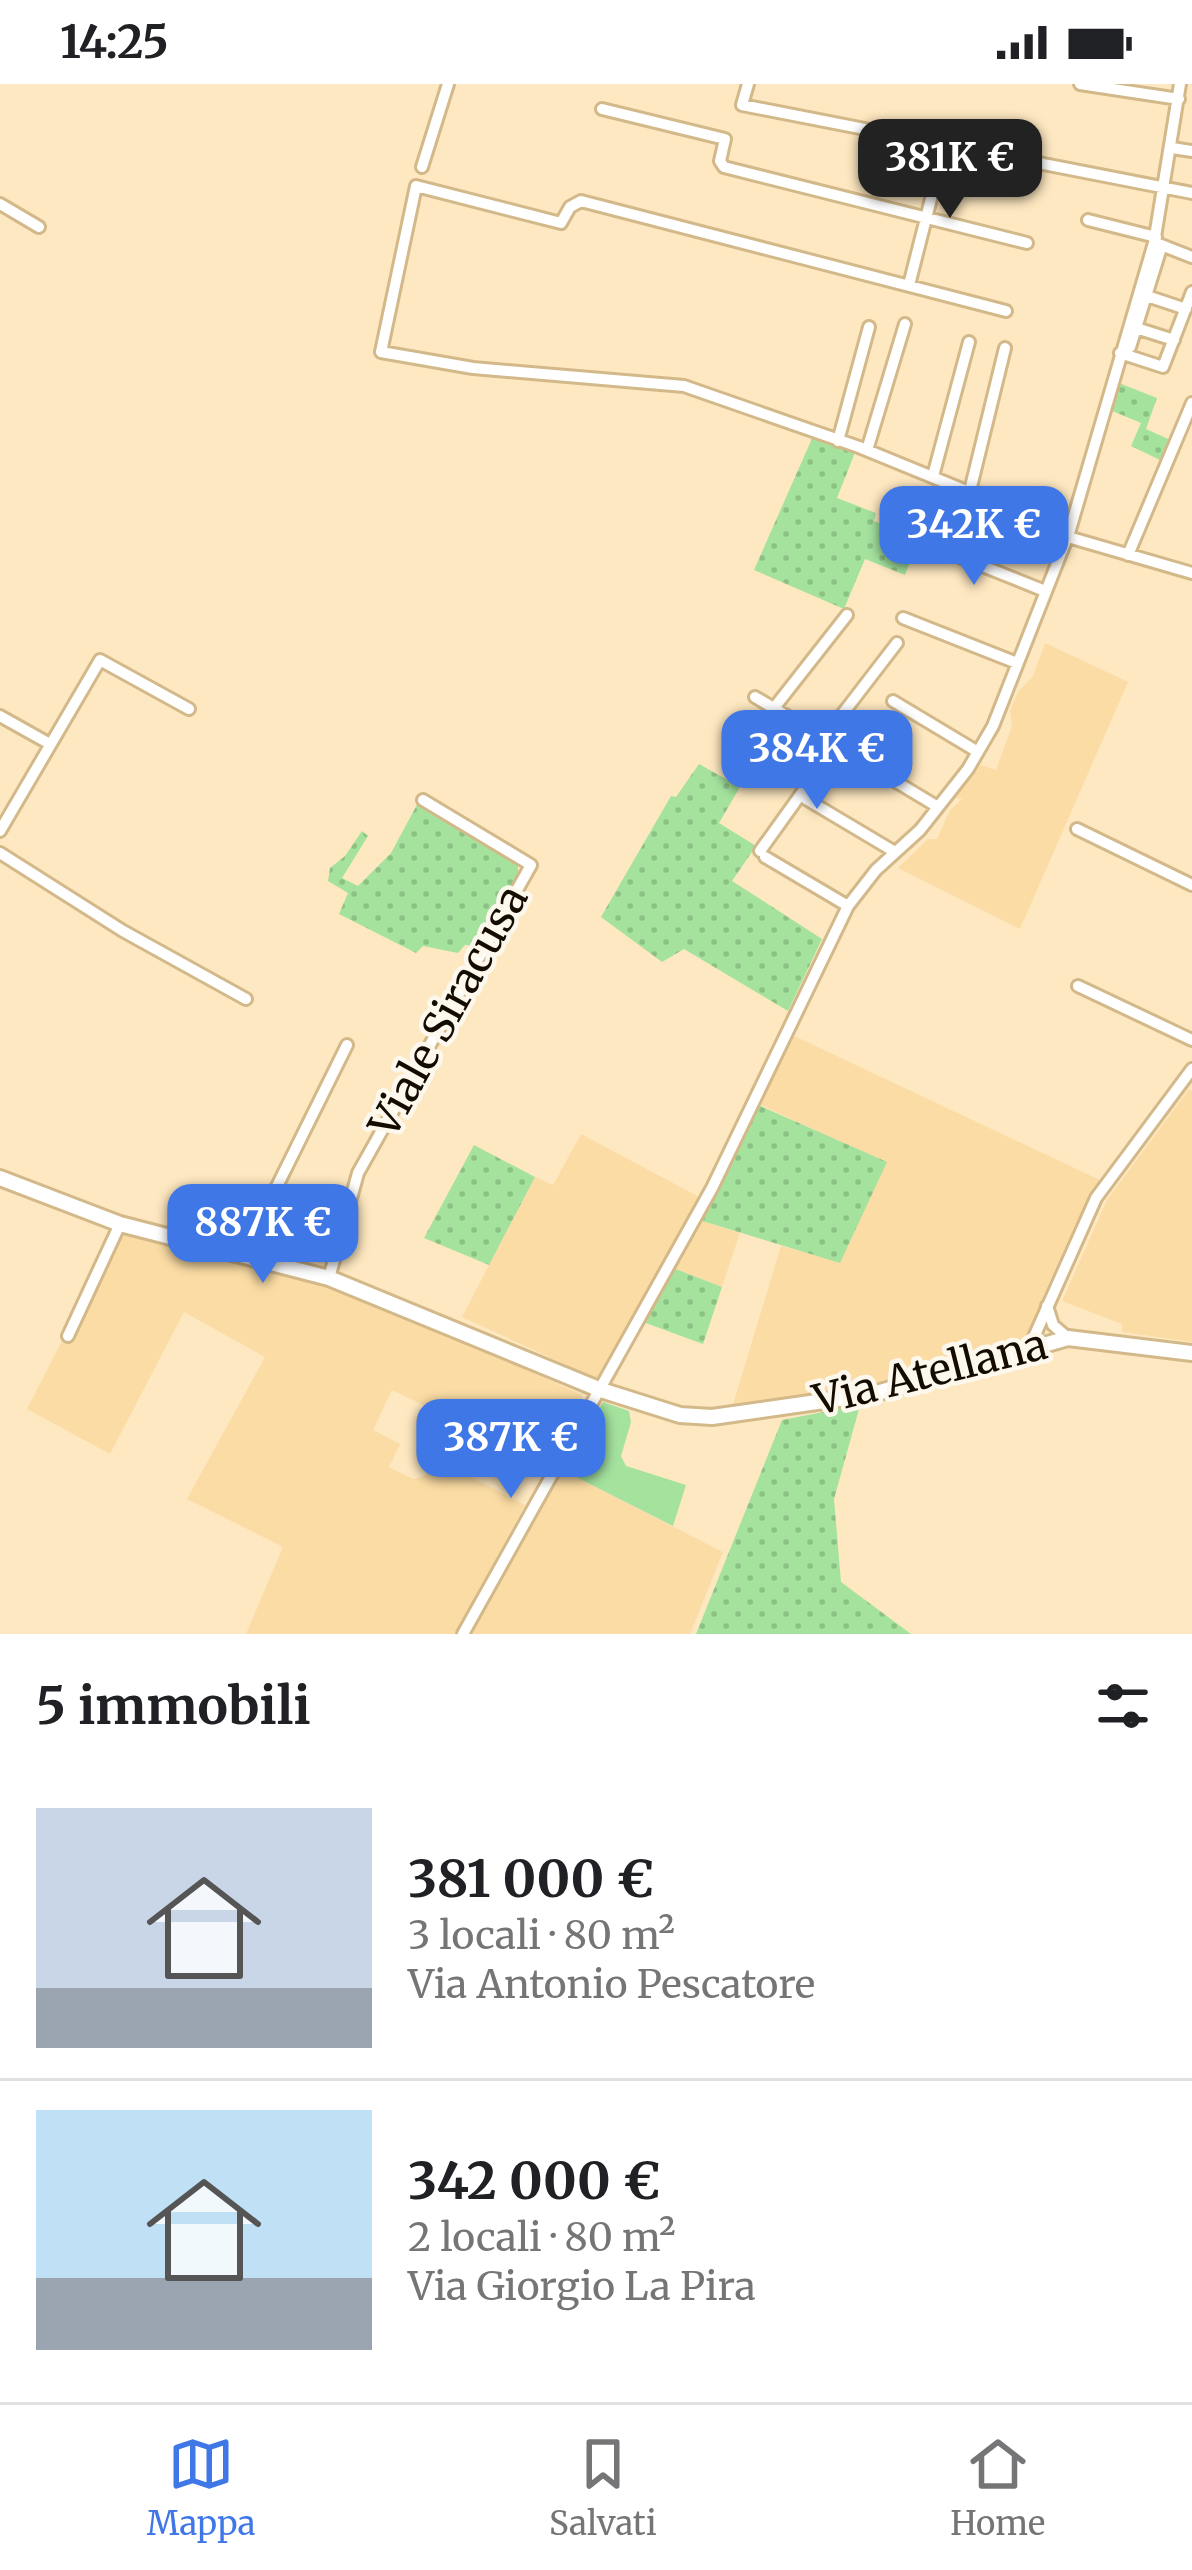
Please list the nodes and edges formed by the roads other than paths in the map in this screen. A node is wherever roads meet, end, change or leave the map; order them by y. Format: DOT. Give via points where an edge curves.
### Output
graph roads {
  1 [pos="448,84"];
  2 [pos="748,84"];
  3 [pos="1080,84"];
  4 [pos="1180,84"];
  5 [pos="1179,99"];
  6 [pos="602,109"];
  7 [pos="945,144"];
  8 [pos="1172,148"];
  9 [pos="1192,151"];
  10 [pos="422,167"];
  11 [pos="1166,188"];
  12 [pos="1192,193"];
  13 [pos="0,204"];
  14 [pos="927,217"];
  15 [pos="1088,220"];
  16 [pos="39,227"];
  17 [pos="1027,243"];
  18 [pos="1156,244"];
  19 [pos="1192,256"];
  20 [pos="908,285"];
  21 [pos="1192,292"];
  22 [pos="1147,296"];
  23 [pos="1186,309"];
  24 [pos="1006,311"];
  25 [pos="904,324"];
  26 [pos="868,327"];
  27 [pos="1136,328"];
  28 [pos="1174,340"];
  29 [pos="969,341"];
  30 [pos="1005,348"];
  31 [pos="1124,354"];
  32 [pos="1192,403"];
  33 [pos="838,441"];
  34 [pos="867,450"];
  35 [pos="933,476"];
  36 [pos="970,491"];
  37 [pos="1068,535"];
  38 [pos="920,541"];
  39 [pos="1128,555"];
  40 [pos="1192,573"];
  41 [pos="1045,591"];
  42 [pos="847,615"];
  43 [pos="903,617"];
  44 [pos="897,643"];
  45 [pos="1017,663"];
  46 [pos="755,697"];
  47 [pos="893,701"];
  48 [pos="774,708"];
  49 [pos="189,709"];
  50 [pos="0,716"];
  51 [pos="824,738"];
  52 [pos="50,744"];
  53 [pos="836,745"];
  54 [pos="978,752"];
  55 [pos="806,799"];
  56 [pos="423,800"];
  57 [pos="938,807"];
  58 [pos="1076,829"];
  59 [pos="0,831"];
  60 [pos="896,852"];
  61 [pos="0,853"];
  62 [pos="1192,884"];
  63 [pos="848,906"];
  64 [pos="1078,986"];
  65 [pos="246,999"];
  66 [pos="1192,1040"];
  67 [pos="347,1045"];
  68 [pos="1192,1070"];
  69 [pos="0,1178"];
  70 [pos="120,1224"];
  71 [pos="243,1255"];
  72 [pos="329,1278"];
  73 [pos="1047,1306"];
  74 [pos="68,1336"];
  75 [pos="1068,1338"];
  76 [pos="1030,1346"];
  77 [pos="1192,1353"];
  78 [pos="601,1390"];
  79 [pos="463,1634"];
  1 -- 10 [label="street"];
  2 -- 7 [label="street" via="742,105"];
  3 -- 5 [label="street"];
  4 -- 5 [label="street"];
  5 -- 8 [label="street"];
  6 -- 14 [label="street" via="725,139 724,167"];
  7 -- 11 [label="street"];
  7 -- 14 [label="street"];
  8 -- 9 [label="street"];
  8 -- 11 [label="street"];
  11 -- 12 [label="street"];
  11 -- 18 [label="street"];
  13 -- 16 [label="street"];
  14 -- 17 [label="street"];
  14 -- 20 [label="street"];
  15 -- 18 [label="street"];
  18 -- 19 [label="street"];
  18 -- 22 [label="street"];
  18 -- 31 [label="street"];
  20 -- 24 [label="street"];
  20 -- 33 [label="street" via="581,201 561,223 416,186 381,352 684,386"];
  21 -- 23 [label="street"];
  22 -- 23 [label="street"];
  22 -- 27 [label="street"];
  23 -- 28 [label="street"];
  25 -- 34 [label="street"];
  26 -- 33 [label="street"];
  27 -- 28 [label="street"];
  27 -- 31 [label="street"];
  28 -- 31 [label="street" via="1163,367"];
  29 -- 35 [label="street"];
  30 -- 36 [label="street"];
  31 -- 37 [label="street"];
  32 -- 39 [label="street"];
  33 -- 34 [label="street"];
  34 -- 35 [label="street"];
  35 -- 36 [label="street"];
  36 -- 37 [label="street"];
  37 -- 39 [label="street"];
  37 -- 41 [label="street"];
  38 -- 41 [label="street"];
  39 -- 40 [label="street"];
  41 -- 45 [label="street"];
  42 -- 48 [label="street"];
  43 -- 45 [label="street"];
  44 -- 51 [label="street"];
  45 -- 54 [label="street"];
  46 -- 48 [label="street"];
  47 -- 54 [label="street"];
  48 -- 51 [label="street"];
  49 -- 52 [label="street" via="101,659"];
  50 -- 52 [label="street"];
  51 -- 53 [label="street"];
  52 -- 59 [label="street"];
  53 -- 57 [label="street"];
  53 -- 63 [label="street" via="762,854"];
  54 -- 57 [label="street"];
  55 -- 60 [label="street"];
  56 -- 72 [label="street, Viale Siracusa" via="531,865 358,1173"];
  57 -- 60 [label="street"];
  58 -- 62 [label="street"];
  60 -- 63 [label="street"];
  61 -- 65 [label="street"];
  63 -- 78 [label="street" via="712,1188"];
  64 -- 66 [label="street"];
  67 -- 71 [label="street"];
  68 -- 73 [label="street" via="1096,1198"];
  69 -- 70 [label="main road, Via Atellana"];
  70 -- 71 [label="main road, Via Atellana"];
  70 -- 74 [label="street"];
  71 -- 72 [label="main road, Via Atellana"];
  72 -- 78 [label="main road, Via Atellana"];
  73 -- 75 [label="street"];
  73 -- 76 [label="street"];
  75 -- 76 [label="main road, Via Atellana"];
  75 -- 77 [label="main road, Via Atellana"];
  76 -- 78 [label="main road, Via Atellana" via="890,1390 712,1418"];
  78 -- 79 [label="street"];
}
